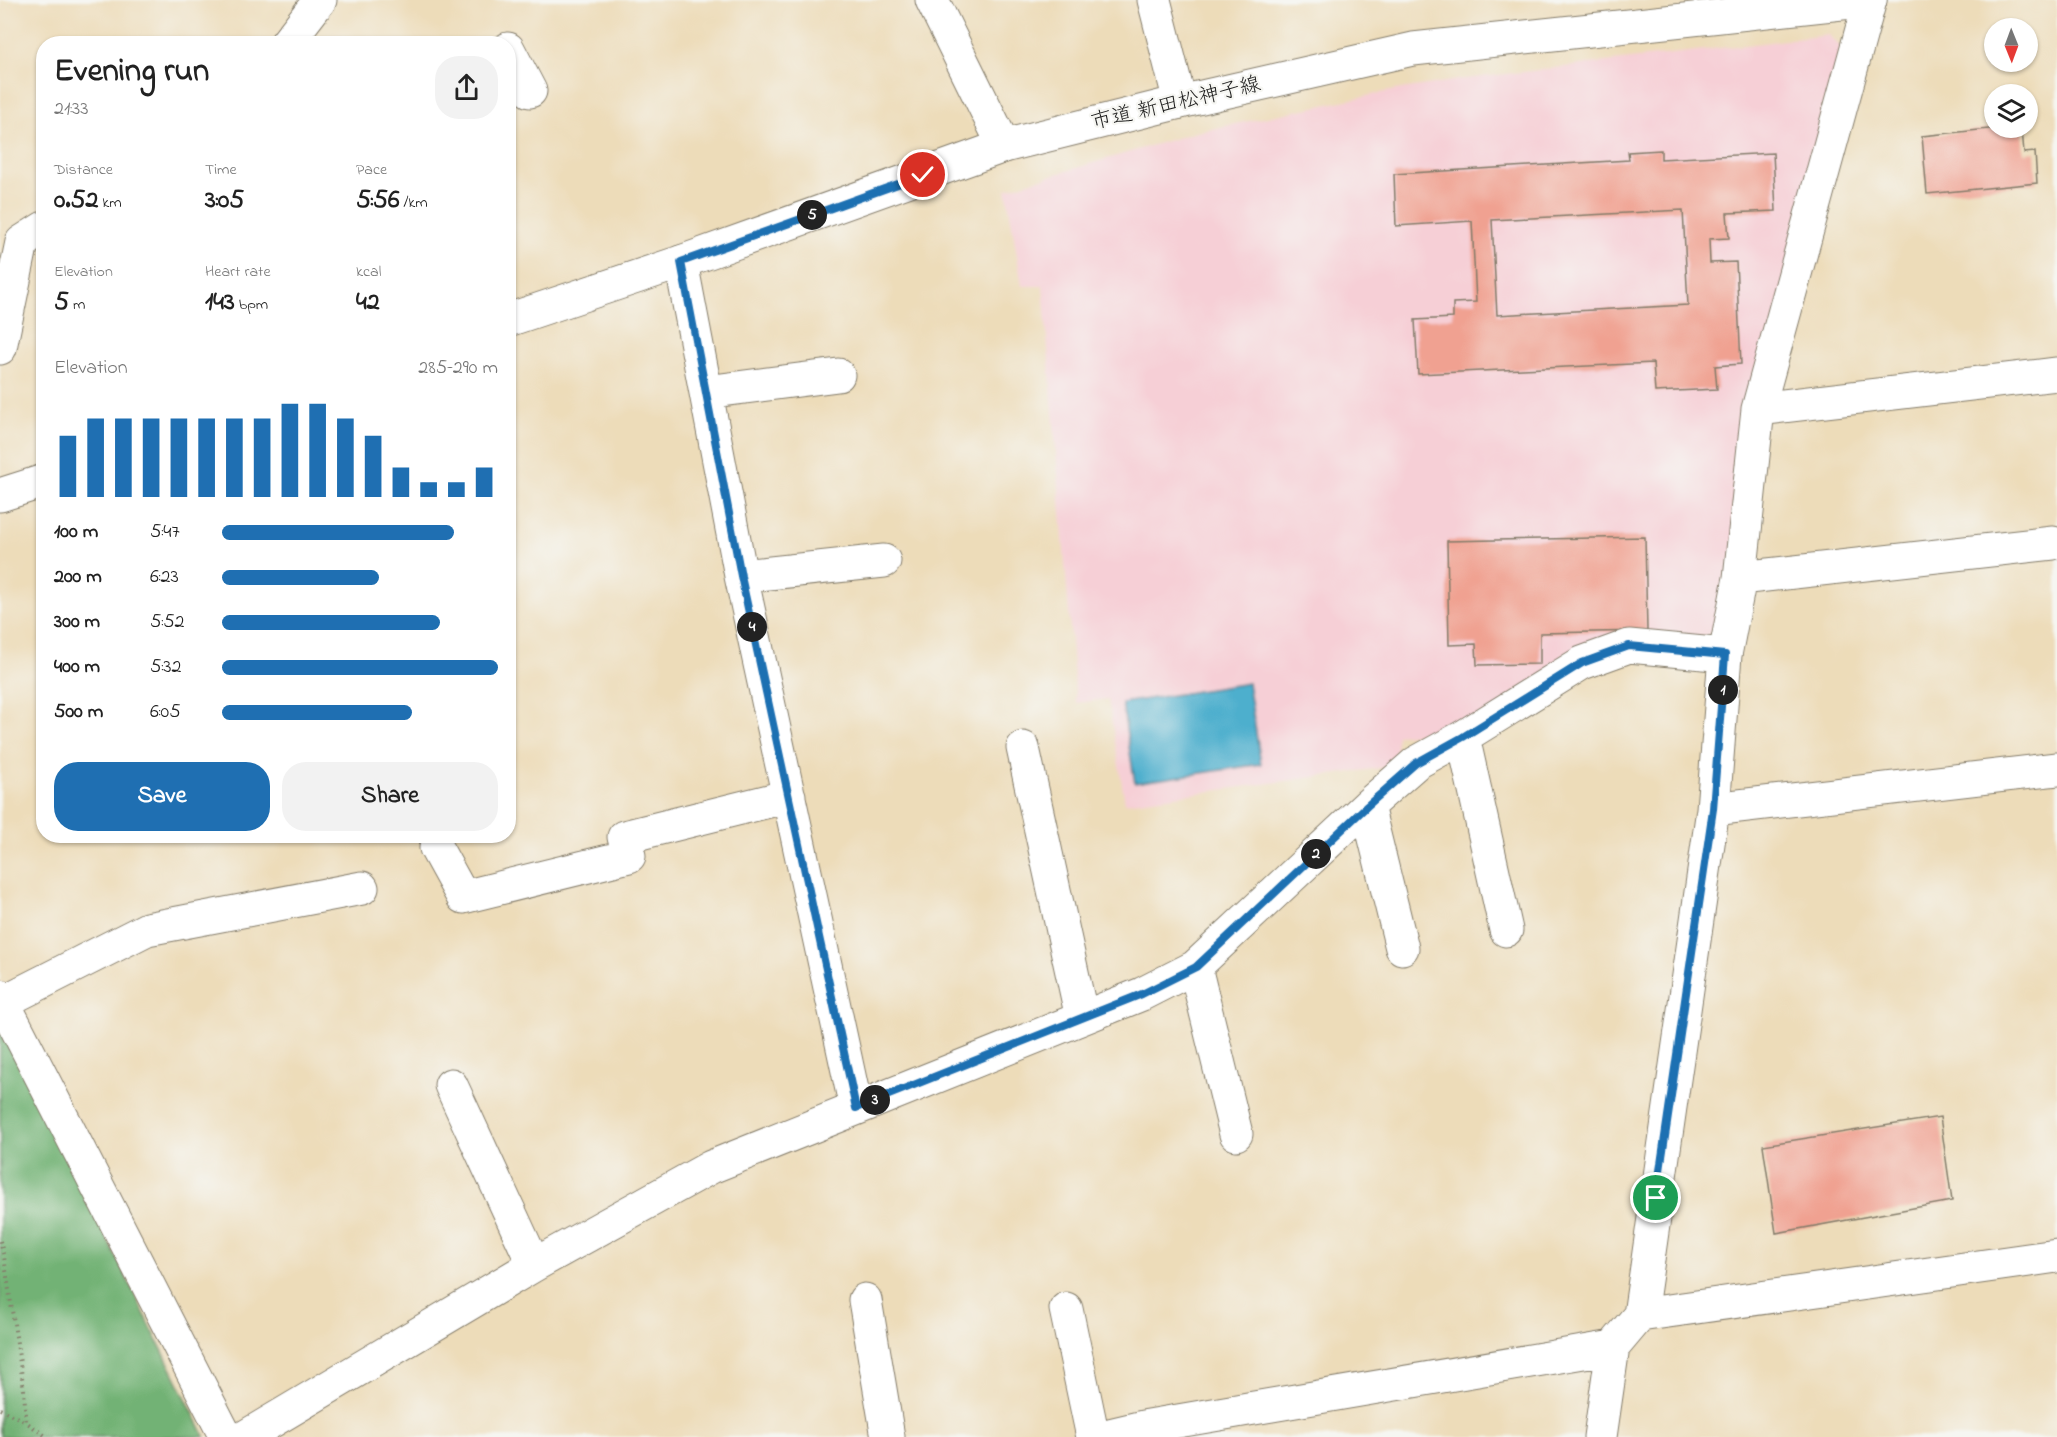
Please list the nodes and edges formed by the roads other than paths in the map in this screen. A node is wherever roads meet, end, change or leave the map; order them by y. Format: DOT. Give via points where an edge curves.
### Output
graph roads {
  1 [pos="320,0"];
  2 [pos="932,0"];
  3 [pos="1154,0"];
  4 [pos="1870,0"];
  5 [pos="292,36"];
  6 [pos="516,64"];
  7 [pos="530,91"];
  8 [pos="1180,102"];
  9 [pos="1004,146"];
  10 [pos="36,233"];
  11 [pos="681,262"];
  12 [pos="516,317"];
  13 [pos="0,348"];
  14 [pos="838,375"];
  15 [pos="2057,375"];
  16 [pos="706,392"];
  17 [pos="1758,409"];
  18 [pos="36,484"];
  19 [pos="0,495"];
  20 [pos="2053,543"];
  21 [pos="884,561"];
  22 [pos="741,576"];
  23 [pos="1740,578"];
  24 [pos="1725,655"];
  25 [pos="1463,737"];
  26 [pos="1023,748"];
  27 [pos="2057,769"];
  28 [pos="789,796"];
  29 [pos="1367,806"];
  30 [pos="1713,809"];
  31 [pos="436,848"];
  32 [pos="362,888"];
  33 [pos="1506,930"];
  34 [pos="1402,948"];
  35 [pos="1196,967"];
  36 [pos="2,999"];
  37 [pos="1082,1018"];
  38 [pos="451,1085"];
  39 [pos="856,1108"];
  40 [pos="1236,1134"];
  41 [pos="2057,1256"];
  42 [pos="534,1265"];
  43 [pos="865,1300"];
  44 [pos="1066,1309"];
  45 [pos="1640,1315"];
  46 [pos="1613,1347"];
  47 [pos="1144,1432"];
  48 [pos="226,1437"];
  49 [pos="245,1437"];
  50 [pos="888,1437"];
  51 [pos="1093,1437"];
  52 [pos="1101,1437"];
  53 [pos="1600,1437"];
  1 -- 5 [label="street"];
  2 -- 9 [label="street"];
  3 -- 8 [label="street"];
  4 -- 8 [label="street, 市道 新田松神子線" via="1413,49"];
  4 -- 17 [label="street"];
  6 -- 7 [label="street"];
  8 -- 9 [label="street, 市道 新田松神子線"];
  9 -- 11 [label="street, 市道 新田松神子線"];
  10 -- 13 [label="street" via="22,242"];
  11 -- 12 [label="street, 市道 新田松神子線"];
  11 -- 16 [label="street"];
  14 -- 16 [label="street"];
  15 -- 17 [label="street"];
  16 -- 22 [label="street"];
  17 -- 23 [label="street"];
  18 -- 19 [label="street"];
  20 -- 23 [label="street"];
  21 -- 22 [label="street"];
  22 -- 28 [label="street"];
  23 -- 24 [label="street"];
  24 -- 25 [label="street" via="1629,646 1582,663"];
  24 -- 30 [label="street"];
  25 -- 29 [label="street" via="1416,763"];
  25 -- 33 [label="street"];
  26 -- 37 [label="street"];
  27 -- 30 [label="street"];
  28 -- 31 [label="street" via="624,837 629,856 463,897"];
  28 -- 39 [label="street"];
  29 -- 34 [label="street"];
  29 -- 35 [label="street"];
  30 -- 45 [label="street"];
  32 -- 36 [label="street" via="147,929"];
  35 -- 37 [label="street"];
  35 -- 40 [label="street"];
  36 -- 48 [label="street"];
  37 -- 39 [label="street"];
  38 -- 42 [label="street"];
  39 -- 42 [label="street" via="711,1167"];
  41 -- 45 [label="street"];
  42 -- 49 [label="street"];
  43 -- 50 [label="street"];
  44 -- 51 [label="street"];
  45 -- 46 [label="street"];
  46 -- 47 [label="street"];
  46 -- 53 [label="street"];
  47 -- 52 [label="street"];
}
